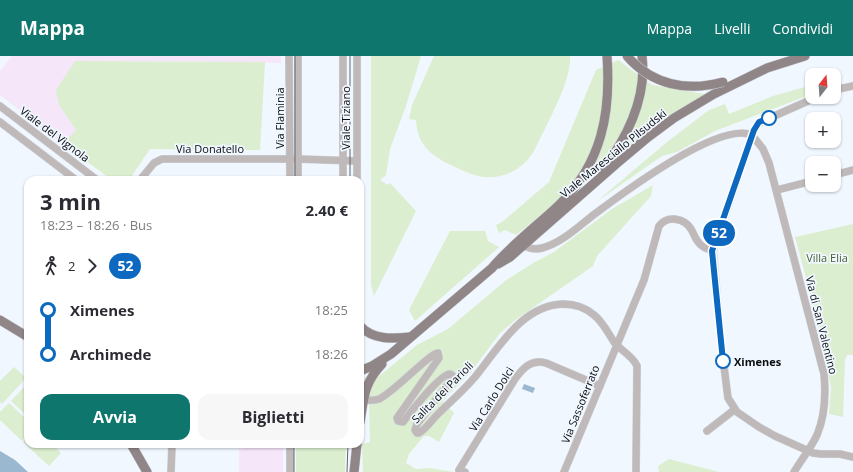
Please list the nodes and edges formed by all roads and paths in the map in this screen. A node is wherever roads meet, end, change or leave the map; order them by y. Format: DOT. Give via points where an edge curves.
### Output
graph roads {
  1 [pos="289,56"];
  2 [pos="298,56"];
  3 [pos="343,56"];
  4 [pos="357,56"];
  5 [pos="607,56"];
  6 [pos="627,56"];
  7 [pos="642,56"];
  8 [pos="805,56"];
  9 [pos="767,68"];
  10 [pos="853,86"];
  11 [pos="841,89"];
  12 [pos="805,102"];
  13 [pos="0,106"];
  14 [pos="0,122"];
  15 [pos="752,135"];
  16 [pos="290,159"];
  17 [pos="298,159"];
  18 [pos="343,161"];
  19 [pos="357,161"];
  20 [pos="853,170"];
  21 [pos="841,174"];
  22 [pos="71,176"];
  23 [pos="92,176"];
  24 [pos="143,176"];
  25 [pos="290,176"];
  26 [pos="298,176"];
  27 [pos="344,176"];
  28 [pos="357,176"];
  29 [pos="805,183"];
  30 [pos="777,190"];
  31 [pos="583,193"];
  32 [pos="521,243"];
  33 [pos="712,251"];
  34 [pos="0,320"];
  35 [pos="364,329"];
  36 [pos="24,335"];
  37 [pos="410,337"];
  38 [pos="616,344"];
  39 [pos="391,354"];
  40 [pos="364,369"];
  41 [pos="600,386"];
  42 [pos="364,397"];
  43 [pos="364,400"];
  44 [pos="734,410"];
  45 [pos="707,431"];
  46 [pos="133,448"];
  47 [pos="172,448"];
  48 [pos="290,448"];
  49 [pos="356,448"];
  50 [pos="807,450"];
  51 [pos="853,457"];
  52 [pos="462,471"];
  53 [pos="147,472"];
  54 [pos="171,472"];
  55 [pos="290,472"];
  56 [pos="354,472"];
  57 [pos="564,472"];
  58 [pos="636,472"];
  59 [pos="794,472"];
  1 -- 16 [label="street, Via Flaminia"];
  2 -- 17 [label="street, Via Flaminia"];
  3 -- 18 [label="street, Viale Tiziano"];
  4 -- 19 [label="street, Viale Tiziano"];
  5 -- 32 [label="main road, Viale Maresciallo Pilsudski" via="607,107 598,145 574,186"];
  6 -- 9 [label="main road, bridge" via="645,73 666,83 689,87 723,82"];
  7 -- 31 [label="main road" via="641,88 631,123 611,160"];
  8 -- 9 [label="main road, Viale Maresciallo Pilsudski"];
  9 -- 31 [label="main road, Viale Maresciallo Pilsudski" via="714,94 678,116 647,138"];
  10 -- 11 [label="street"];
  12 -- 15 [label="street" via="759,122"];
  13 -- 23 [label="street, Viale del Vignola"];
  14 -- 22 [label="street"];
  15 -- 30 [label="street, Via di San Valentino" via="765,153"];
  15 -- 32 [label="street" via="742,132 698,147 642,179 559,240 542,248 531,248"];
  15 -- 33 [label="street"];
  16 -- 17 [label="street, Via Donatello"];
  16 -- 24 [label="street, Via Donatello" via="162,159 154,163"];
  16 -- 25 [label="street, Via Flaminia"];
  17 -- 18 [label="street, Via Donatello"];
  17 -- 26 [label="street, Via Flaminia"];
  18 -- 19 [label="street, Via Donatello"];
  18 -- 27 [label="street, Viale Tiziano"];
  19 -- 28 [label="street, Viale Tiziano"];
  20 -- 21 [label="street"];
  29 -- 30 [label="street"];
  30 -- 50 [label="street, Via di San Valentino" via="824,374 825,396 821,422"];
  31 -- 32 [label="main road, Viale Maresciallo Pilsudski"];
  32 -- 37 [label="main road, Viale Maresciallo Pilsudski" via="510,257 492,268"];
  33 -- 38 [label="street, Via Sassoferrato" via="700,244 683,221 672,219 661,224 644,280"];
  33 -- 44 [label="street" via="726,385 728,398"];
  34 -- 36 [label="main road"];
  35 -- 37 [label="main road" via="386,338"];
  37 -- 39 [label="main road, Viale Maresciallo Pilsudski"];
  38 -- 41 [label="street, Via Sassoferrato"];
  38 -- 43 [label="street, Salita dei Parioli" via="601,322 590,312 573,305 554,305 535,312 513,330 470,383 419,433 415,430 417,424 452,379 452,375 448,374 432,388 402,422 397,418 439,358 438,353 433,354 413,374 381,398"];
  38 -- 58 [label="street" via="633,359 637,368"];
  39 -- 40 [label="main road"];
  39 -- 42 [label="main road" via="370,377"];
  41 -- 52 [label="street, Via Carlo Dolci" via="546,363 529,364 515,379"];
  41 -- 57 [label="street, Via Sassoferrato"];
  44 -- 45 [label="street"];
  44 -- 50 [label="street" via="762,429"];
  46 -- 53 [label="main road"];
  47 -- 54 [label="street"];
  48 -- 55 [label="street"];
  49 -- 56 [label="main road"];
  50 -- 51 [label="street" via="818,454"];
  50 -- 59 [label="street, Via di San Valentino"];
}
